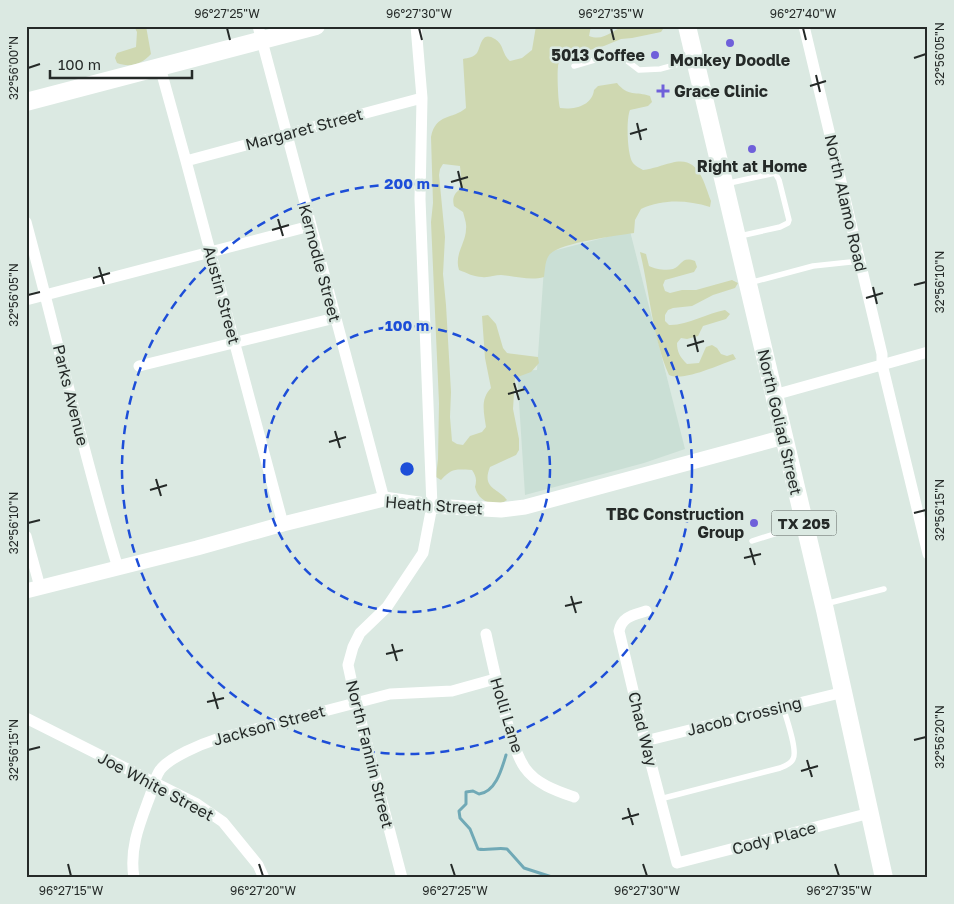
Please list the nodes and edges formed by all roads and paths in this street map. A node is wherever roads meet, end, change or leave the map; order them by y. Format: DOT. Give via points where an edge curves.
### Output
graph roads {
  1 [pos="316,26"];
  2 [pos="416,26"];
  3 [pos="687,26"];
  4 [pos="804,26"];
  5 [pos="260,34"];
  6 [pos="695,59"];
  7 [pos="574,66"];
  8 [pos="160,67"];
  9 [pos="422,98"];
  10 [pos="26,102"];
  11 [pos="287,135"];
  12 [pos="186,161"];
  13 [pos="723,184"];
  14 [pos="26,222"];
  15 [pos="310,226"];
  16 [pos="736,237"];
  17 [pos="211,252"];
  18 [pos="860,261"];
  19 [pos="747,283"];
  20 [pos="46,295"];
  21 [pos="26,300"];
  22 [pos="335,318"];
  23 [pos="234,342"];
  24 [pos="928,352"];
  25 [pos="882,364"];
  26 [pos="139,366"];
  27 [pos="774,395"];
  28 [pos="784,436"];
  29 [pos="384,499"];
  30 [pos="432,506"];
  31 [pos="283,524"];
  32 [pos="805,525"];
  33 [pos="26,536"];
  34 [pos="752,541"];
  35 [pos="928,554"];
  36 [pos="118,568"];
  37 [pos="33,589"];
  38 [pos="884,589"];
  39 [pos="824,604"];
  40 [pos="646,611"];
  41 [pos="486,634"];
  42 [pos="496,680"];
  43 [pos="844,692"];
  44 [pos="356,702"];
  45 [pos="784,706"];
  46 [pos="26,718"];
  47 [pos="645,741"];
  48 [pos="154,784"];
  49 [pos="574,797"];
  50 [pos="660,799"];
  51 [pos="870,813"];
  52 [pos="678,863"];
  53 [pos="134,878"];
  54 [pos="264,878"];
  55 [pos="402,878"];
  56 [pos="884,878"];
  1 -- 5 [label="main road"];
  2 -- 9 [label="street, North Fannin Street"];
  3 -- 6 [label="main road, North Goliad Street / TX 205"];
  4 -- 18 [label="street, North Alamo Road"];
  5 -- 8 [label="main road"];
  5 -- 11 [label="street, Kernodle Street"];
  6 -- 7 [label="lane" via="660,69 639,70 626,60 608,56"];
  6 -- 13 [label="main road, North Goliad Street / TX 205"];
  8 -- 10 [label="main road"];
  8 -- 12 [label="street, Austin Street"];
  9 -- 11 [label="street, Margaret Street"];
  9 -- 30 [label="street, North Fannin Street" via="420,199"];
  11 -- 12 [label="street, Margaret Street"];
  11 -- 15 [label="street, Kernodle Street"];
  12 -- 17 [label="street, Austin Street"];
  13 -- 16 [label="main road, North Goliad Street / TX 205"];
  13 -- 16 [label="lane" via="775,173 789,220 780,227"];
  14 -- 20 [label="street, Parks Avenue"];
  15 -- 17 [label="street"];
  15 -- 22 [label="street, Kernodle Street"];
  16 -- 19 [label="main road, North Goliad Street / TX 205"];
  17 -- 20 [label="street"];
  17 -- 23 [label="street, Austin Street"];
  18 -- 19 [label="lane" via="813,266"];
  18 -- 25 [label="street, North Alamo Road"];
  19 -- 27 [label="main road, North Goliad Street / TX 205"];
  20 -- 21 [label="street"];
  20 -- 36 [label="street, Parks Avenue" via="96,496"];
  22 -- 23 [label="street"];
  22 -- 29 [label="street, Kernodle Street"];
  23 -- 26 [label="street"];
  23 -- 31 [label="street, Austin Street"];
  24 -- 25 [label="street"];
  25 -- 27 [label="street"];
  25 -- 35 [label="street, North Alamo Road"];
  27 -- 28 [label="main road, North Goliad Street / TX 205"];
  28 -- 30 [label="street, Heath Street" via="524,507 501,510"];
  28 -- 32 [label="main road, North Goliad Street / TX 205"];
  29 -- 30 [label="street, Heath Street"];
  29 -- 31 [label="street, Heath Street"];
  30 -- 44 [label="street, North Fannin Street" via="423,553 387,607 360,633 353,647 348,665"];
  31 -- 36 [label="street, Heath Street"];
  32 -- 34 [label="lane"];
  32 -- 39 [label="main road, North Goliad Street / TX 205"];
  33 -- 37 [label="street"];
  36 -- 37 [label="street, Heath Street"];
  38 -- 39 [label="lane"];
  39 -- 43 [label="main road, North Goliad Street / TX 205"];
  40 -- 47 [label="street, Chad Way" via="622,621 619,631"];
  41 -- 42 [label="street, Holli Lane"];
  42 -- 44 [label="street, Jackson Street" via="452,691 390,694"];
  42 -- 49 [label="street, Holli Lane" via="516,752 525,769 552,789"];
  43 -- 45 [label="street, Jacob Crossing"];
  43 -- 51 [label="main road, North Goliad Street / TX 205"];
  44 -- 48 [label="street, Jackson Street" via="198,745 160,770"];
  44 -- 55 [label="street, North Fannin Street"];
  45 -- 47 [label="street, Jacob Crossing"];
  45 -- 50 [label="lane" via="794,752 790,764"];
  46 -- 48 [label="street, Joe White Street"];
  47 -- 50 [label="street, Chad Way"];
  48 -- 53 [label="street, Jackson Street" via="136,833 132,866"];
  48 -- 54 [label="street, Joe White Street" via="217,816 254,860"];
  50 -- 52 [label="street, Chad Way"];
  51 -- 52 [label="street, Cody Place"];
  51 -- 56 [label="main road, North Goliad Street / TX 205"];
}
